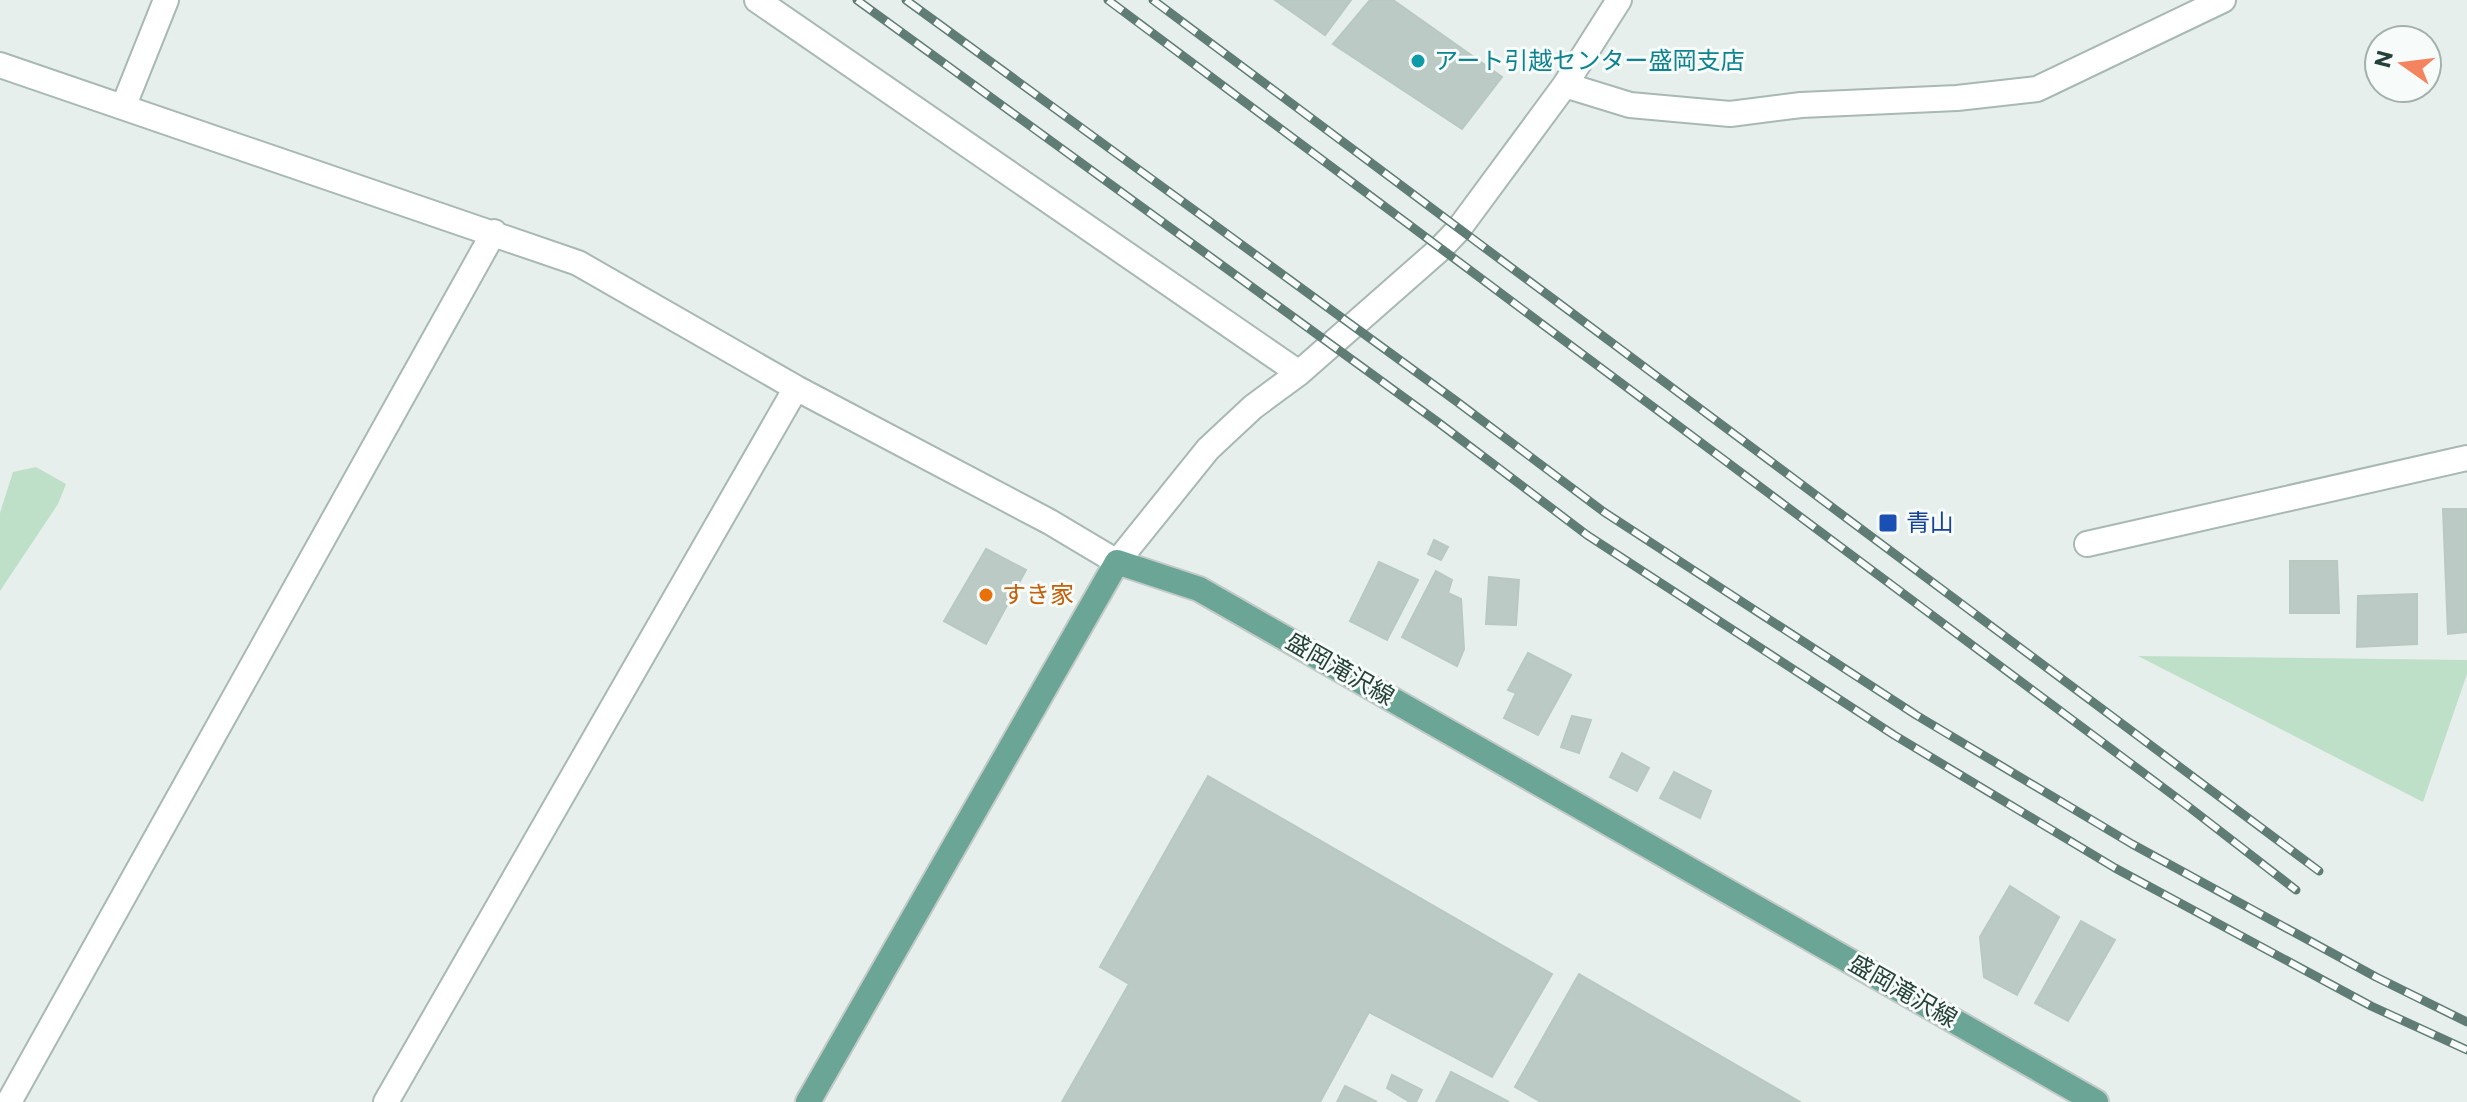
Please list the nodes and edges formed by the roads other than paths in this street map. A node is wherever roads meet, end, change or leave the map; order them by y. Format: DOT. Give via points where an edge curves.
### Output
graph roads {
  1 [pos="166,0"];
  2 [pos="757,0"];
  3 [pos="1619,0"];
  4 [pos="2223,0"];
  5 [pos="0,65"];
  6 [pos="1565,85"];
  7 [pos="124,105"];
  8 [pos="494,232"];
  9 [pos="1299,373"];
  10 [pos="796,388"];
  11 [pos="2467,458"];
  12 [pos="2087,544"];
  13 [pos="1117,562"];
  14 [pos="9,1102"];
  15 [pos="386,1102"];
  16 [pos="808,1102"];
  17 [pos="2096,1102"];
  1 -- 7 [label="street"];
  2 -- 9 [label="street"];
  3 -- 6 [label="street"];
  4 -- 6 [label="street" via="2037,89 1730,114 1630,105"];
  5 -- 7 [label="street"];
  6 -- 9 [label="street" via="1458,230"];
  7 -- 8 [label="street"];
  8 -- 10 [label="street" via="578,263"];
  8 -- 14 [label="street"];
  9 -- 13 [label="street" via="1208,449"];
  10 -- 13 [label="street"];
  10 -- 15 [label="street"];
  11 -- 12 [label="street"];
  13 -- 16 [label="main road"];
  13 -- 17 [label="main road, 盛岡滝沢線" via="1199,589"];
}
